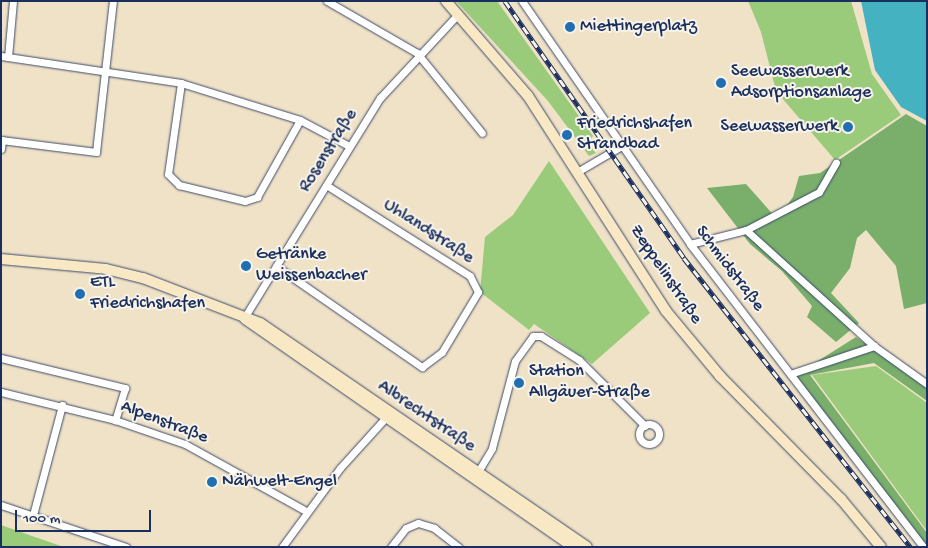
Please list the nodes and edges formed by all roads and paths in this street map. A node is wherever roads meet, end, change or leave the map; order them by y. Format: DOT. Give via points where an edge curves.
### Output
graph roads {
  1 [pos="13,1"];
  2 [pos="113,1"];
  3 [pos="327,1"];
  4 [pos="446,1"];
  5 [pos="522,1"];
  6 [pos="458,14"];
  7 [pos="417,53"];
  8 [pos="4,57"];
  9 [pos="105,70"];
  10 [pos="181,83"];
  11 [pos="300,120"];
  12 [pos="482,133"];
  13 [pos="2,140"];
  14 [pos="349,146"];
  15 [pos="620,147"];
  16 [pos="1,149"];
  17 [pos="836,163"];
  18 [pos="577,172"];
  19 [pos="326,185"];
  20 [pos="746,230"];
  21 [pos="690,244"];
  22 [pos="1,259"];
  23 [pos="276,266"];
  24 [pos="244,318"];
  25 [pos="874,346"];
  26 [pos="1,358"];
  27 [pos="790,374"];
  28 [pos="927,384"];
  29 [pos="1,392"];
  30 [pos="62,405"];
  31 [pos="387,416"];
  32 [pos="115,420"];
  33 [pos="645,426"];
  34 [pos="475,476"];
  35 [pos="1,505"];
  36 [pos="306,511"];
  37 [pos="34,515"];
  38 [pos="126,547"];
  39 [pos="282,547"];
  40 [pos="391,547"];
  41 [pos="458,547"];
  42 [pos="573,547"];
  43 [pos="587,547"];
  44 [pos="881,547"];
  45 [pos="923,547"];
  1 -- 8 [label="street"];
  2 -- 9 [label="street"];
  3 -- 7 [label="street"];
  4 -- 6 [label="main road, Zeppelinstraße"];
  5 -- 15 [label="street, Schmidstraße"];
  6 -- 7 [label="street, Rosenstraße"];
  6 -- 18 [label="main road, Zeppelinstraße" via="528,96"];
  7 -- 12 [label="street"];
  7 -- 14 [label="street, Rosenstraße"];
  8 -- 9 [label="street"];
  9 -- 10 [label="street"];
  9 -- 13 [label="street" via="96,152"];
  10 -- 11 [label="street"];
  10 -- 11 [label="street" via="168,174 179,185 245,201 256,197"];
  11 -- 14 [label="street"];
  13 -- 16 [label="street"];
  14 -- 19 [label="street, Rosenstraße"];
  15 -- 18 [label="street"];
  15 -- 21 [label="street, Schmidstraße"];
  17 -- 20 [label="street" via="819,192"];
  18 -- 44 [label="main road, Zeppelinstraße" via="666,311 692,344 841,498"];
  19 -- 23 [label="street, Rosenstraße"];
  19 -- 23 [label="street, Uhlandstraße" via="460,269 476,284 478,292 442,352 422,367"];
  20 -- 21 [label="street"];
  20 -- 25 [label="street"];
  21 -- 27 [label="street, Schmidstraße"];
  22 -- 24 [label="main road, Albrechtstraße" via="106,269 182,290"];
  23 -- 24 [label="street, Rosenstraße"];
  24 -- 31 [label="main road, Albrechtstraße"];
  25 -- 27 [label="street"];
  25 -- 28 [label="street"];
  26 -- 32 [label="street" via="125,388"];
  27 -- 45 [label="street, Schmidstraße"];
  29 -- 30 [label="street, Alpenstraße"];
  30 -- 32 [label="street, Alpenstraße"];
  30 -- 37 [label="street"];
  31 -- 34 [label="main road, Albrechtstraße"];
  31 -- 36 [label="street"];
  32 -- 36 [label="street, Alpenstraße" via="194,448"];
  33 -- 34 [label="street" via="579,360 541,336 533,336 515,360 494,441"];
  34 -- 42 [label="main road, Albrechtstraße"];
  34 -- 43 [label="main road, Albrechtstraße"];
  35 -- 37 [label="street"];
  36 -- 39 [label="street"];
  37 -- 38 [label="street"];
  40 -- 41 [label="street" via="406,528 418,523 434,528"];
}
